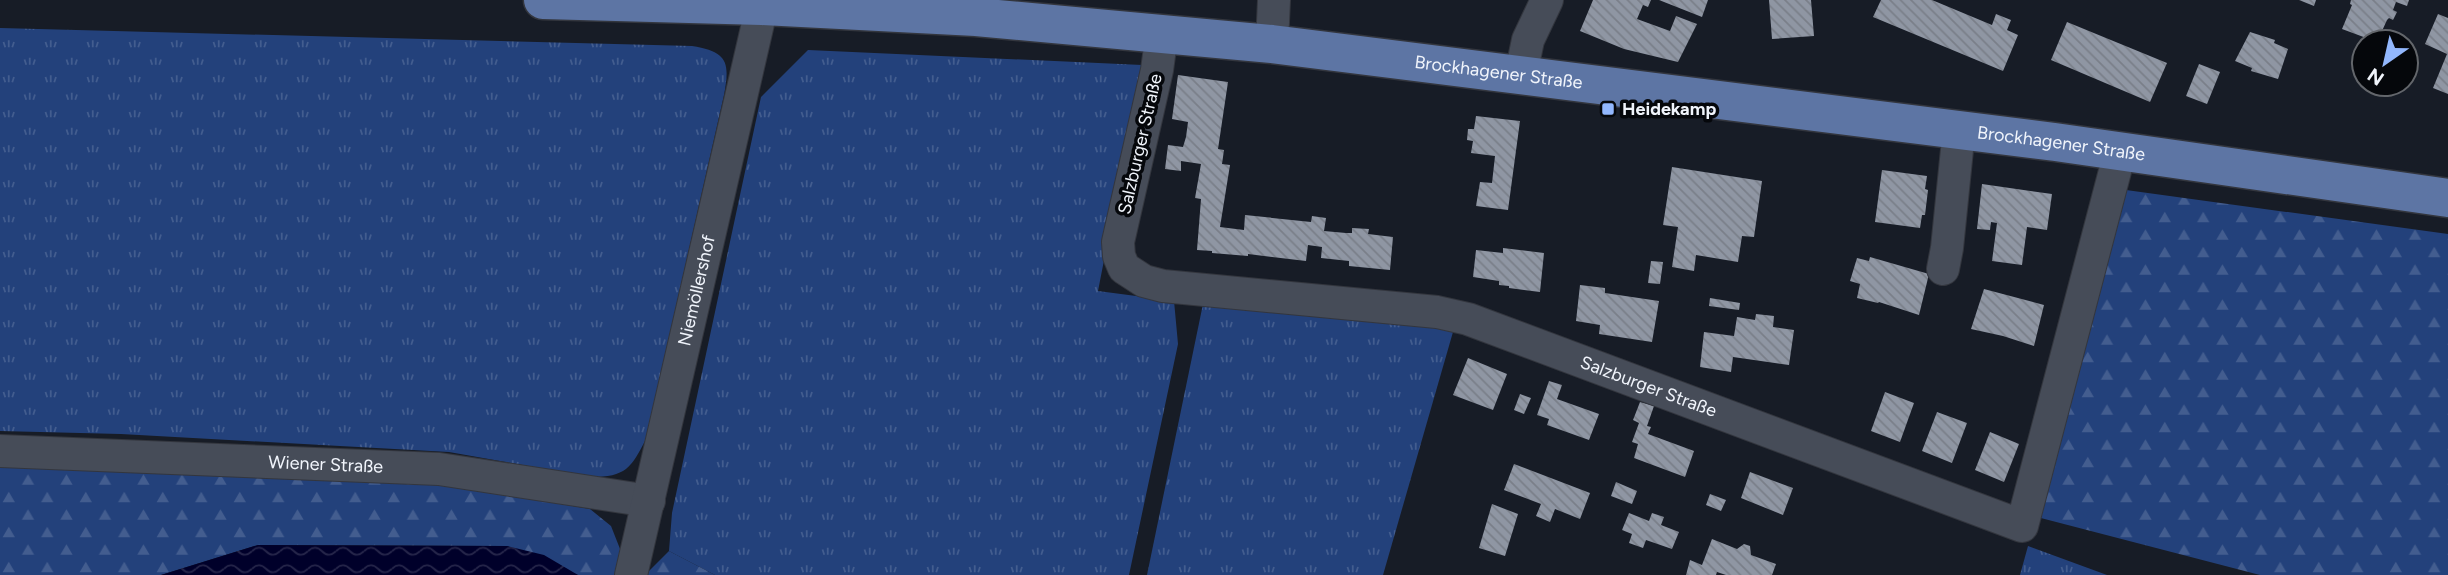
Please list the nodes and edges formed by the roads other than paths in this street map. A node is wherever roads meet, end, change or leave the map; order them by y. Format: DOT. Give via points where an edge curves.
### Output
graph roads {
  1 [pos="543,0"];
  2 [pos="1274,0"];
  3 [pos="1547,0"];
  4 [pos="762,6"];
  5 [pos="1162,33"];
  6 [pos="1272,44"];
  7 [pos="1521,74"];
  8 [pos="1958,130"];
  9 [pos="2120,152"];
  10 [pos="2448,198"];
  11 [pos="1942,269"];
  12 [pos="0,451"];
  13 [pos="649,500"];
  14 [pos="631,575"];
  1 -- 4 [label="main road, Brockhagener Straße"];
  2 -- 6 [label="street"];
  3 -- 7 [label="street" via="1528,40"];
  4 -- 5 [label="main road, Brockhagener Straße"];
  4 -- 13 [label="street, Niemöllershof"];
  5 -- 6 [label="main road, Brockhagener Straße"];
  5 -- 9 [label="street, Salzburger Straße" via="1118,242 1124,268 1144,282 1189,291 1452,315 2022,526"];
  6 -- 7 [label="main road, Brockhagener Straße"];
  7 -- 8 [label="main road, Brockhagener Straße"];
  8 -- 9 [label="main road, Brockhagener Straße"];
  8 -- 11 [label="street"];
  9 -- 10 [label="main road, Brockhagener Straße"];
  12 -- 13 [label="street, Wiener Straße" via="439,469"];
  13 -- 14 [label="street, Niemöllershof"];
}
